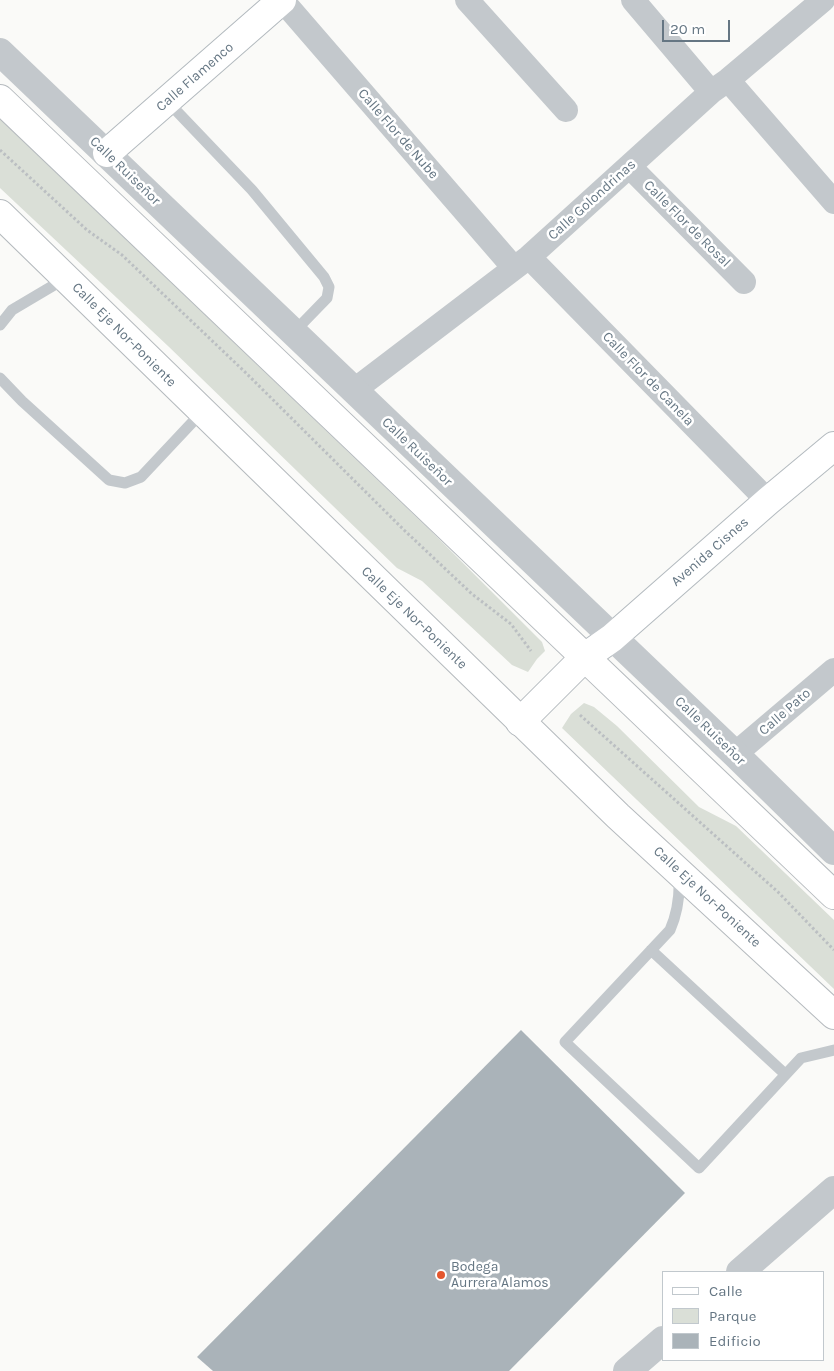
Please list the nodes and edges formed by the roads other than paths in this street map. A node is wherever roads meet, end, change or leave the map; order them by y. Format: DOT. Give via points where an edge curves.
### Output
graph roads {
  1 [pos="282,0"];
  2 [pos="467,0"];
  3 [pos="633,0"];
  4 [pos="823,0"];
  5 [pos="0,52"];
  6 [pos="720,86"];
  7 [pos="0,99"];
  8 [pos="167,101"];
  9 [pos="566,110"];
  10 [pos="107,153"];
  11 [pos="630,167"];
  12 [pos="834,202"];
  13 [pos="0,214"];
  14 [pos="521,263"];
  15 [pos="66,278"];
  16 [pos="744,282"];
  17 [pos="0,325"];
  18 [pos="293,332"];
  19 [pos="0,378"];
  20 [pos="353,391"];
  21 [pos="202,412"];
  22 [pos="834,446"];
  23 [pos="768,501"];
  24 [pos="612,638"];
  25 [pos="585,657"];
  26 [pos="834,670"];
  27 [pos="520,722"];
  28 [pos="735,754"];
  29 [pos="834,852"];
  30 [pos="679,872"];
  31 [pos="834,895"];
  32 [pos="651,950"];
  33 [pos="834,1015"];
  34 [pos="834,1050"];
  35 [pos="785,1074"];
  36 [pos="834,1190"];
  37 [pos="741,1271"];
  38 [pos="662,1341"];
  39 [pos="627,1371"];
  1 -- 8 [label="main road, Calle Flamenco"];
  1 -- 14 [label="street, Calle Flor de Nube"];
  2 -- 9 [label="street"];
  3 -- 6 [label="street"];
  4 -- 6 [label="street, Calle Golondrinas"];
  5 -- 10 [label="street, Calle Ruiseñor"];
  6 -- 11 [label="street, Calle Golondrinas"];
  6 -- 12 [label="street"];
  7 -- 25 [label="main road"];
  8 -- 10 [label="main road, Calle Flamenco"];
  8 -- 18 [label="lane" via="252,190 324,277 329,287 327,298"];
  10 -- 18 [label="street, Calle Ruiseñor"];
  11 -- 14 [label="street, Calle Golondrinas"];
  11 -- 16 [label="street, Calle Flor de Rosal"];
  13 -- 15 [label="main road, Calle Eje Nor-Poniente"];
  14 -- 20 [label="street, Calle Golondrinas"];
  14 -- 23 [label="street, Calle Flor de Canela"];
  15 -- 17 [label="lane" via="12,310"];
  15 -- 21 [label="main road, Calle Eje Nor-Poniente"];
  18 -- 20 [label="street, Calle Ruiseñor"];
  19 -- 21 [label="lane" via="109,480 125,483 141,476"];
  20 -- 24 [label="street, Calle Ruiseñor"];
  21 -- 27 [label="main road, Calle Eje Nor-Poniente"];
  22 -- 23 [label="main road, Avenida Cisnes"];
  23 -- 24 [label="main road, Avenida Cisnes"];
  24 -- 25 [label="main road, Avenida Cisnes"];
  24 -- 28 [label="street, Calle Ruiseñor"];
  25 -- 27 [label="main road, Avenida Cisnes"];
  25 -- 31 [label="main road"];
  26 -- 28 [label="street, Calle Pato"];
  27 -- 30 [label="main road, Calle Eje Nor-Poniente"];
  28 -- 29 [label="street, Calle Ruiseñor"];
  30 -- 32 [label="lane" via="677,915 670,930"];
  30 -- 33 [label="main road, Calle Eje Nor-Poniente"];
  32 -- 35 [label="lane"];
  32 -- 35 [label="lane" via="565,1042 699,1168"];
  34 -- 35 [label="lane" via="801,1058"];
  36 -- 37 [label="street"];
  38 -- 39 [label="street"];
}
